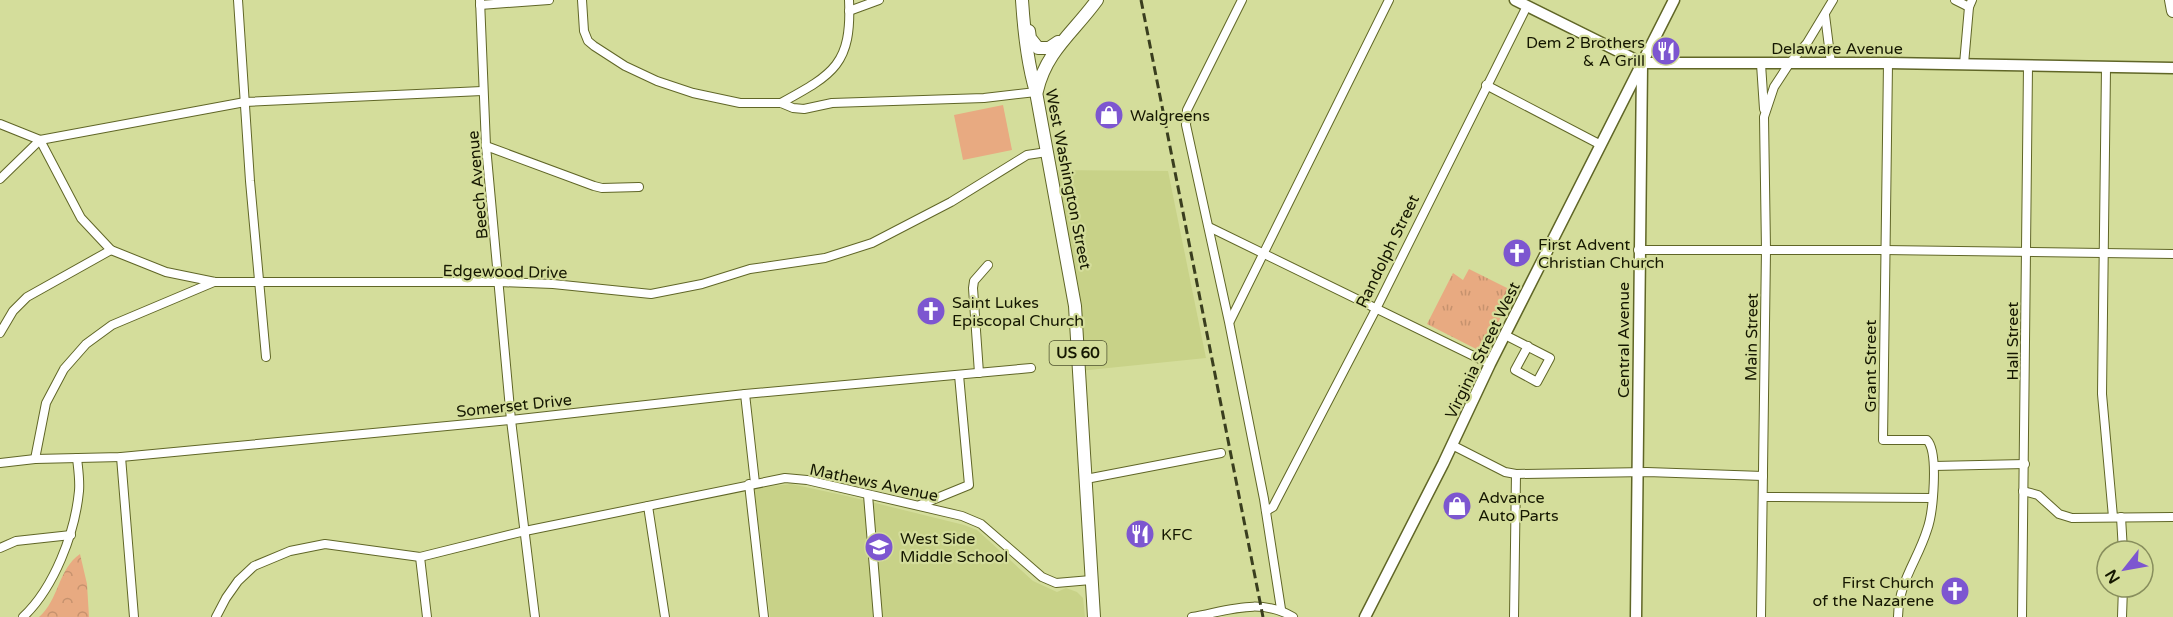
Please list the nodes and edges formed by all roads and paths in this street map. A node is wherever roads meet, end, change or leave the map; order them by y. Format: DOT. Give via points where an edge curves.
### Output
graph roads {
  1 [pos="238,0"];
  2 [pos="549,0"];
  3 [pos="582,0"];
  4 [pos="849,0"];
  5 [pos="879,0"];
  6 [pos="1023,0"];
  7 [pos="1096,0"];
  8 [pos="1242,0"];
  9 [pos="1389,0"];
  10 [pos="1515,0"];
  11 [pos="1674,0"];
  12 [pos="1833,0"];
  13 [pos="1954,0"];
  14 [pos="2171,0"];
  15 [pos="480,2"];
  16 [pos="1528,3"];
  17 [pos="1971,3"];
  18 [pos="849,11"];
  19 [pos="2173,11"];
  20 [pos="1826,15"];
  21 [pos="1065,38"];
  22 [pos="1642,63"];
  23 [pos="1831,63"];
  24 [pos="1888,63"];
  25 [pos="1761,64"];
  26 [pos="1789,64"];
  27 [pos="1964,64"];
  28 [pos="2028,66"];
  29 [pos="2106,68"];
  30 [pos="2173,68"];
  31 [pos="1486,85"];
  32 [pos="482,91"];
  33 [pos="1036,92"];
  34 [pos="245,102"];
  35 [pos="781,103"];
  36 [pos="1764,117"];
  37 [pos="0,124"];
  38 [pos="40,140"];
  39 [pos="1601,145"];
  40 [pos="486,146"];
  41 [pos="1047,152"];
  42 [pos="0,178"];
  43 [pos="639,188"];
  44 [pos="1209,226"];
  45 [pos="111,250"];
  46 [pos="1638,250"];
  47 [pos="1766,250"];
  48 [pos="1884,250"];
  49 [pos="1263,252"];
  50 [pos="2025,253"];
  51 [pos="2103,253"];
  52 [pos="2173,254"];
  53 [pos="988,265"];
  54 [pos="215,282"];
  55 [pos="259,282"];
  56 [pos="499,282"];
  57 [pos="1376,309"];
  58 [pos="1229,322"];
  59 [pos="0,333"];
  60 [pos="1505,335"];
  61 [pos="1528,346"];
  62 [pos="266,357"];
  63 [pos="1490,364"];
  64 [pos="1031,368"];
  65 [pos="979,373"];
  66 [pos="959,375"];
  67 [pos="745,394"];
  68 [pos="511,420"];
  69 [pos="1452,445"];
  70 [pos="1221,453"];
  71 [pos="121,457"];
  72 [pos="77,458"];
  73 [pos="35,459"];
  74 [pos="0,463"];
  75 [pos="2025,464"];
  76 [pos="1934,465"];
  77 [pos="1636,473"];
  78 [pos="1516,474"];
  79 [pos="1763,476"];
  80 [pos="1086,479"];
  81 [pos="752,484"];
  82 [pos="2023,492"];
  83 [pos="868,495"];
  84 [pos="1762,497"];
  85 [pos="1932,498"];
  86 [pos="919,505"];
  87 [pos="648,506"];
  88 [pos="1266,512"];
  89 [pos="2117,517"];
  90 [pos="2173,517"];
  91 [pos="525,531"];
  92 [pos="70,535"];
  93 [pos="2122,539"];
  94 [pos="0,548"];
  95 [pos="420,557"];
  96 [pos="1091,580"];
  97 [pos="2123,599"];
  98 [pos="1281,609"];
  99 [pos="23,617"];
  100 [pos="134,617"];
  101 [pos="216,617"];
  102 [pos="427,617"];
  103 [pos="535,617"];
  104 [pos="665,617"];
  105 [pos="764,617"];
  106 [pos="878,617"];
  107 [pos="1094,617"];
  108 [pos="1192,617"];
  109 [pos="1293,617"];
  110 [pos="1365,617"];
  111 [pos="1514,617"];
  112 [pos="1636,617"];
  113 [pos="1761,617"];
  114 [pos="1898,617"];
  115 [pos="2022,617"];
  116 [pos="2122,617"];
  1 -- 34 [label="street"];
  2 -- 15 [label="street"];
  3 -- 35 [label="street" via="588,41 625,66 693,93 740,103"];
  4 -- 18 [label="street"];
  5 -- 18 [label="street"];
  6 -- 21 [label="main road" via="1034,44 1044,49"];
  6 -- 33 [label="main road, West Washington Street / US 60" via="1024,32"];
  7 -- 21 [label="main road, US 60"];
  8 -- 44 [label="street" via="1186,110 1185,125"];
  9 -- 49 [label="street"];
  10 -- 16 [label="street, Delaware Avenue"];
  11 -- 22 [label="street, Virginia Street West"];
  12 -- 20 [label="street, Main Street"];
  13 -- 17 [label="street"];
  14 -- 19 [label="main road"];
  15 -- 32 [label="street, Beech Avenue"];
  16 -- 22 [label="street, Delaware Avenue"];
  16 -- 31 [label="street, Randolph Street"];
  17 -- 27 [label="street"];
  18 -- 35 [label="street" via="849,36 833,69 816,84"];
  20 -- 23 [label="street"];
  20 -- 26 [label="street, Main Street"];
  21 -- 33 [label="main road, US 60" via="1047,61"];
  22 -- 25 [label="street, Delaware Avenue"];
  22 -- 39 [label="street, Virginia Street West"];
  22 -- 46 [label="street, Central Avenue"];
  23 -- 24 [label="street, Delaware Avenue"];
  23 -- 26 [label="street, Delaware Avenue"];
  24 -- 27 [label="street, Delaware Avenue"];
  24 -- 48 [label="street, Grant Street"];
  25 -- 26 [label="street, Delaware Avenue"];
  25 -- 36 [label="street"];
  26 -- 36 [label="street, Main Street" via="1774,87"];
  27 -- 28 [label="street, Delaware Avenue"];
  28 -- 29 [label="street, Delaware Avenue"];
  28 -- 50 [label="street, Hall Street"];
  29 -- 30 [label="street, Delaware Avenue"];
  29 -- 51 [label="street"];
  31 -- 39 [label="street"];
  31 -- 57 [label="street, Randolph Street"];
  32 -- 34 [label="street"];
  32 -- 40 [label="street, Beech Avenue"];
  33 -- 35 [label="street" via="984,98 832,103 804,109"];
  33 -- 41 [label="main road, West Washington Street / US 60"];
  34 -- 38 [label="street"];
  34 -- 55 [label="street"];
  36 -- 47 [label="street, Main Street"];
  37 -- 38 [label="street"];
  38 -- 42 [label="street"];
  38 -- 45 [label="street, Edgewood Drive" via="81,218"];
  39 -- 60 [label="street, Virginia Street West"];
  40 -- 43 [label="street" via="594,186"];
  40 -- 56 [label="street, Beech Avenue"];
  41 -- 56 [label="street, Edgewood Drive" via="1027,155 951,202 882,238 825,258 750,269 651,294"];
  41 -- 80 [label="main road, West Washington Street / US 60" via="1075,306"];
  44 -- 49 [label="street"];
  44 -- 58 [label="street"];
  45 -- 54 [label="street, Edgewood Drive" via="166,272"];
  45 -- 59 [label="street" via="27,297"];
  46 -- 47 [label="street"];
  46 -- 77 [label="street, Central Avenue"];
  47 -- 48 [label="street"];
  47 -- 79 [label="street, Main Street"];
  48 -- 50 [label="street"];
  48 -- 76 [label="street, Grant Street" via="1883,440 1927,440"];
  49 -- 57 [label="street"];
  49 -- 58 [label="street"];
  50 -- 51 [label="street"];
  50 -- 75 [label="street, Hall Street"];
  51 -- 52 [label="street"];
  51 -- 89 [label="street" via="2102,398"];
  53 -- 65 [label="street" via="973,288"];
  54 -- 55 [label="street, Edgewood Drive"];
  54 -- 73 [label="street" via="112,325 86,344 64,369 46,403"];
  55 -- 56 [label="street, Edgewood Drive"];
  55 -- 62 [label="street"];
  56 -- 68 [label="street, Beech Avenue"];
  57 -- 63 [label="street"];
  57 -- 88 [label="street, Randolph Street" via="1276,501"];
  58 -- 88 [label="street"];
  60 -- 61 [label="street"];
  60 -- 63 [label="street, Virginia Street West"];
  61 -- 61 [label="street" via="1550,358 1537,382 1515,370"];
  63 -- 69 [label="street, Virginia Street West"];
  64 -- 65 [label="street, Somerset Drive"];
  65 -- 66 [label="street, Somerset Drive"];
  66 -- 67 [label="street, Somerset Drive"];
  66 -- 86 [label="street" via="969,485"];
  67 -- 68 [label="street, Somerset Drive"];
  67 -- 81 [label="street"];
  68 -- 71 [label="street, Somerset Drive"];
  68 -- 91 [label="street, Beech Avenue"];
  69 -- 78 [label="street"];
  69 -- 110 [label="street, Virginia Street West"];
  70 -- 80 [label="street"];
  71 -- 72 [label="street, Somerset Drive"];
  71 -- 100 [label="street"];
  72 -- 73 [label="street, Somerset Drive"];
  72 -- 92 [label="street" via="79,490"];
  73 -- 74 [label="street, Somerset Drive"];
  75 -- 76 [label="street"];
  75 -- 82 [label="street, Hall Street"];
  76 -- 85 [label="street, Grant Street"];
  77 -- 78 [label="street"];
  77 -- 79 [label="street"];
  77 -- 112 [label="street, Central Avenue"];
  78 -- 111 [label="street"];
  79 -- 84 [label="street, Main Street"];
  80 -- 96 [label="main road, West Washington Street / US 60"];
  81 -- 83 [label="street, Mathews Avenue" via="785,478 807,480"];
  81 -- 87 [label="street, Mathews Avenue"];
  81 -- 105 [label="street"];
  82 -- 89 [label="street" via="2038,495 2066,517"];
  82 -- 115 [label="street, Hall Street"];
  83 -- 86 [label="street, Mathews Avenue"];
  83 -- 106 [label="street"];
  84 -- 85 [label="street"];
  84 -- 113 [label="street, Main Street"];
  85 -- 114 [label="street, Grant Street" via="1929,527 1905,578"];
  86 -- 96 [label="street, Mathews Avenue" via="981,524 1042,577 1056,583"];
  87 -- 91 [label="street, Mathews Avenue"];
  87 -- 104 [label="street"];
  88 -- 98 [label="street"];
  89 -- 90 [label="street"];
  89 -- 93 [label="street"];
  91 -- 95 [label="street, Mathews Avenue"];
  91 -- 103 [label="street, Beech Avenue"];
  92 -- 94 [label="street" via="16,541"];
  92 -- 99 [label="street" via="41,595"];
  95 -- 101 [label="street" via="325,544 290,551 254,566 238,581"];
  95 -- 102 [label="street"];
  96 -- 107 [label="main road, West Washington Street / US 60"];
  97 -- 116 [label="street"];
  98 -- 108 [label="street" via="1260,605"];
  98 -- 109 [label="street"];
}
